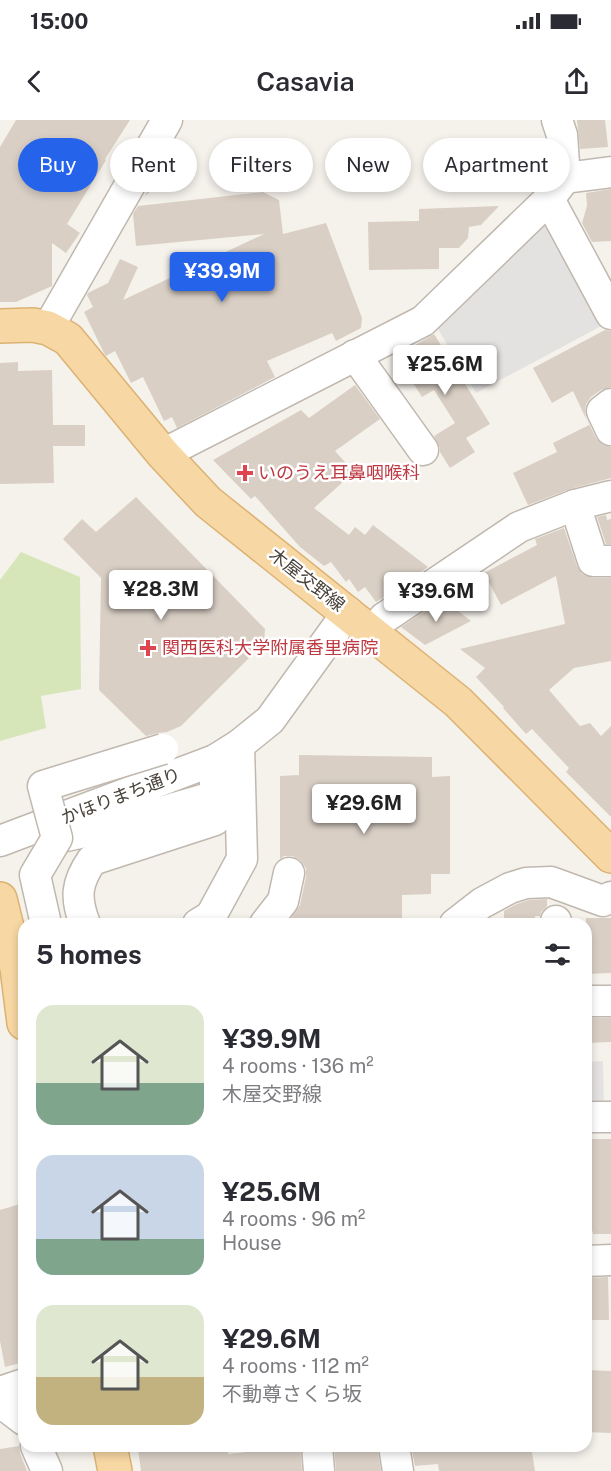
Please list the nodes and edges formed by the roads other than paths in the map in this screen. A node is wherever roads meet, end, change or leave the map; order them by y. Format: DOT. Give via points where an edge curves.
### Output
graph roads {
  1 [pos="167,120"];
  2 [pos="557,120"];
  3 [pos="562,138"];
  4 [pos="611,172"];
  5 [pos="570,184"];
  6 [pos="553,192"];
  7 [pos="559,192"];
  8 [pos="611,314"];
  9 [pos="0,326"];
  10 [pos="48,328"];
  11 [pos="355,355"];
  12 [pos="611,404"];
  13 [pos="611,430"];
  14 [pos="423,450"];
  15 [pos="163,454"];
  16 [pos="611,496"];
  17 [pos="575,505"];
  18 [pos="611,561"];
  19 [pos="360,622"];
  20 [pos="163,749"];
  21 [pos="227,753"];
  22 [pos="203,812"];
  23 [pos="57,838"];
  24 [pos="0,842"];
  25 [pos="242,852"];
  26 [pos="611,856"];
  27 [pos="289,873"];
  28 [pos="611,897"];
  29 [pos="0,899"];
  30 [pos="45,918"];
  31 [pos="83,918"];
  32 [pos="208,918"];
  33 [pos="270,918"];
  34 [pos="463,918"];
  35 [pos="18,982"];
  36 [pos="611,1000"];
  37 [pos="592,1001"];
  38 [pos="592,1117"];
  39 [pos="611,1117"];
  40 [pos="611,1260"];
  41 [pos="592,1261"];
  42 [pos="18,1386"];
  43 [pos="0,1392"];
  44 [pos="0,1402"];
  45 [pos="18,1416"];
  46 [pos="39,1452"];
  47 [pos="111,1452"];
  48 [pos="317,1452"];
  49 [pos="395,1452"];
  50 [pos="47,1471"];
  51 [pos="115,1471"];
  52 [pos="319,1471"];
  53 [pos="398,1471"];
  1 -- 10 [label="street"];
  2 -- 3 [label="street"];
  4 -- 5 [label="street"];
  6 -- 11 [label="street" via="423,321"];
  7 -- 8 [label="street"];
  9 -- 10 [label="main road, 木屋交野線"];
  10 -- 15 [label="main road, 木屋交野線" via="68,339"];
  11 -- 14 [label="street"];
  11 -- 15 [label="street"];
  12 -- 13 [label="street" via="602,411"];
  15 -- 19 [label="main road, 木屋交野線" via="208,502"];
  16 -- 17 [label="street, かほりまち通り"];
  17 -- 18 [label="street" via="593,561"];
  17 -- 19 [label="street, かほりまち通り" via="519,527 384,618"];
  19 -- 21 [label="street, かほりまち通り" via="270,720"];
  19 -- 26 [label="main road, 木屋交野線" via="458,702"];
  20 -- 23 [label="street, bridge" via="43,786"];
  21 -- 22 [label="street" via="215,820"];
  21 -- 24 [label="street, かほりまち通り"];
  21 -- 25 [label="street"];
  22 -- 23 [label="street"];
  22 -- 25 [label="street"];
  22 -- 31 [label="street" via="92,860 79,886"];
  23 -- 30 [label="street, bridge" via="35,875"];
  25 -- 32 [label="street" via="242,859"];
  27 -- 33 [label="street" via="283,901"];
  28 -- 34 [label="street" via="603,901 551,882 526,883 510,888"];
  29 -- 35 [label="main road"];
  36 -- 37 [label="street"];
  38 -- 39 [label="street"];
  40 -- 41 [label="street"];
  42 -- 43 [label="street"];
  44 -- 45 [label="street"];
  46 -- 50 [label="street"];
  47 -- 51 [label="main road"];
  48 -- 52 [label="street"];
  49 -- 53 [label="street"];
}
